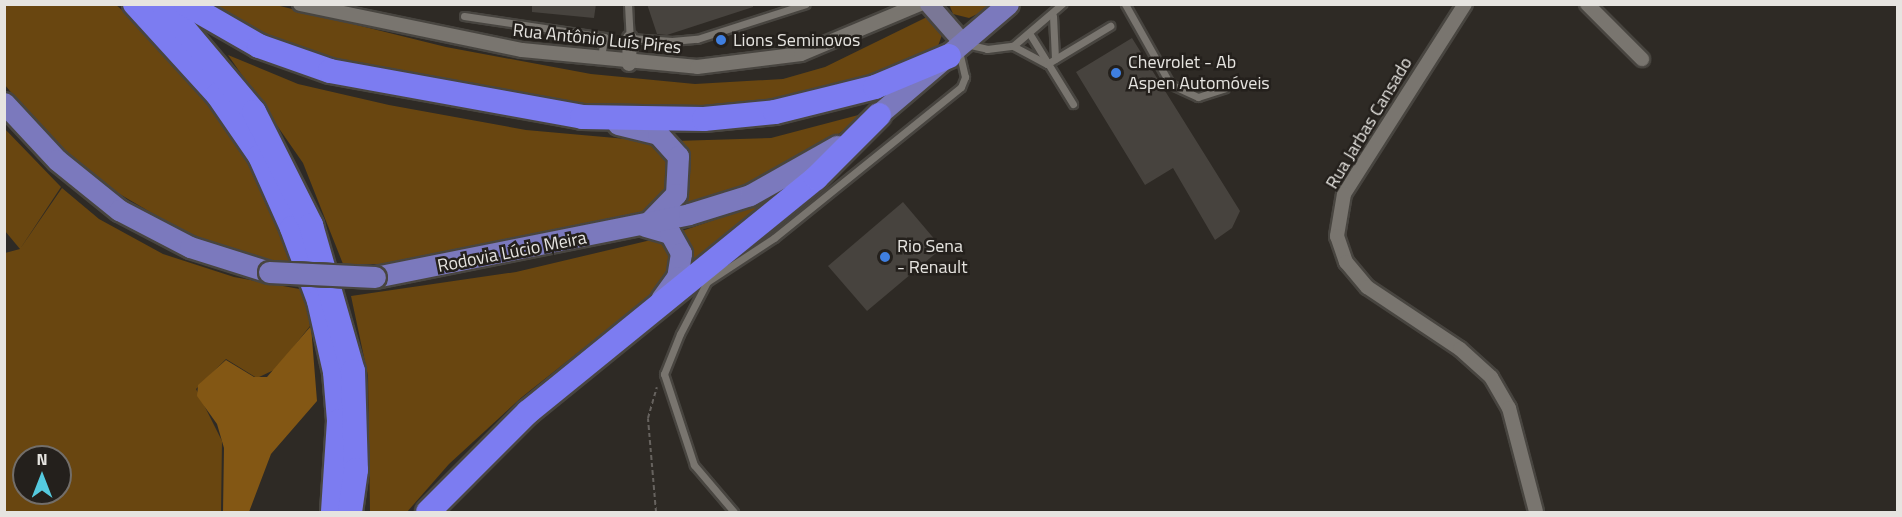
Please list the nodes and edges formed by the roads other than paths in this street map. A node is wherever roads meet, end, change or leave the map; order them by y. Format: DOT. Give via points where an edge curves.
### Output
graph roads {
  1 [pos="135,4"];
  2 [pos="163,4"];
  3 [pos="186,4"];
  4 [pos="300,4"];
  5 [pos="628,4"];
  6 [pos="806,4"];
  7 [pos="920,4"];
  8 [pos="929,4"];
  9 [pos="1008,4"];
  10 [pos="1062,4"];
  11 [pos="1125,4"];
  12 [pos="1466,4"];
  13 [pos="1587,4"];
  14 [pos="464,16"];
  15 [pos="1053,16"];
  16 [pos="1110,26"];
  17 [pos="1031,36"];
  18 [pos="630,38"];
  19 [pos="1013,46"];
  20 [pos="957,49"];
  21 [pos="1056,59"];
  22 [pos="1642,59"];
  23 [pos="600,60"];
  24 [pos="629,64"];
  25 [pos="1047,64"];
  26 [pos="1225,88"];
  27 [pos="4,103"];
  28 [pos="1074,104"];
  29 [pos="879,115"];
  30 [pos="582,117"];
  31 [pos="641,225"];
  32 [pos="703,278"];
  33 [pos="654,307"];
  34 [pos="333,513"];
  35 [pos="350,513"];
  36 [pos="428,513"];
  37 [pos="734,513"];
  38 [pos="1536,513"];
  1 -- 34 [label="highway" via="218,94 260,156 292,228 319,301 335,372 339,421"];
  2 -- 35 [label="highway" via="254,112 311,225 353,371 356,470"];
  3 -- 30 [label="highway" via="259,46 330,71"];
  4 -- 23 [label="street, Rua Antônio Luís Pires" via="466,41"];
  5 -- 18 [label="lane"];
  6 -- 18 [label="lane" via="697,39"];
  7 -- 24 [label="street, Rua Antônio Luís Pires" via="826,46 775,60 721,67"];
  8 -- 20 [label="street"];
  9 -- 20 [label="main road, Rodovia Lúcio Meira"];
  10 -- 15 [label="lane"];
  11 -- 26 [label="lane" via="1170,84 1198,97"];
  12 -- 38 [label="street, Rua Jarbas Cansado" via="1344,194 1337,236 1346,262 1367,287 1460,349 1491,377 1509,408"];
  13 -- 22 [label="street"];
  14 -- 23 [label="lane" via="604,37"];
  15 -- 17 [label="lane"];
  15 -- 21 [label="lane"];
  16 -- 21 [label="lane"];
  17 -- 19 [label="lane"];
  17 -- 25 [label="lane"];
  18 -- 24 [label="street"];
  19 -- 20 [label="lane"];
  19 -- 25 [label="lane"];
  20 -- 29 [label="main road, Rodovia Lúcio Meira"];
  20 -- 30 [label="highway" via="875,87 775,112 704,119"];
  20 -- 32 [label="lane" via="965,77 961,87 774,238"];
  21 -- 25 [label="lane"];
  23 -- 24 [label="street, Rua Antônio Luís Pires"];
  25 -- 28 [label="lane"];
  27 -- 31 [label="main road, Rodovia Lúcio Meira, bridge" via="57,160 119,210 190,247 269,272 375,277"];
  29 -- 31 [label="main road, Rodovia Lúcio Meira" via="826,155 771,185"];
  29 -- 32 [label="highway" via="816,178"];
  30 -- 31 [label="main road" via="658,134 673,147 680,167 676,194 664,212"];
  31 -- 33 [label="main road" via="670,233 681,253 677,277"];
  32 -- 33 [label="highway"];
  32 -- 37 [label="lane" via="664,374 694,465"];
  33 -- 36 [label="highway" via="528,412"];
}
